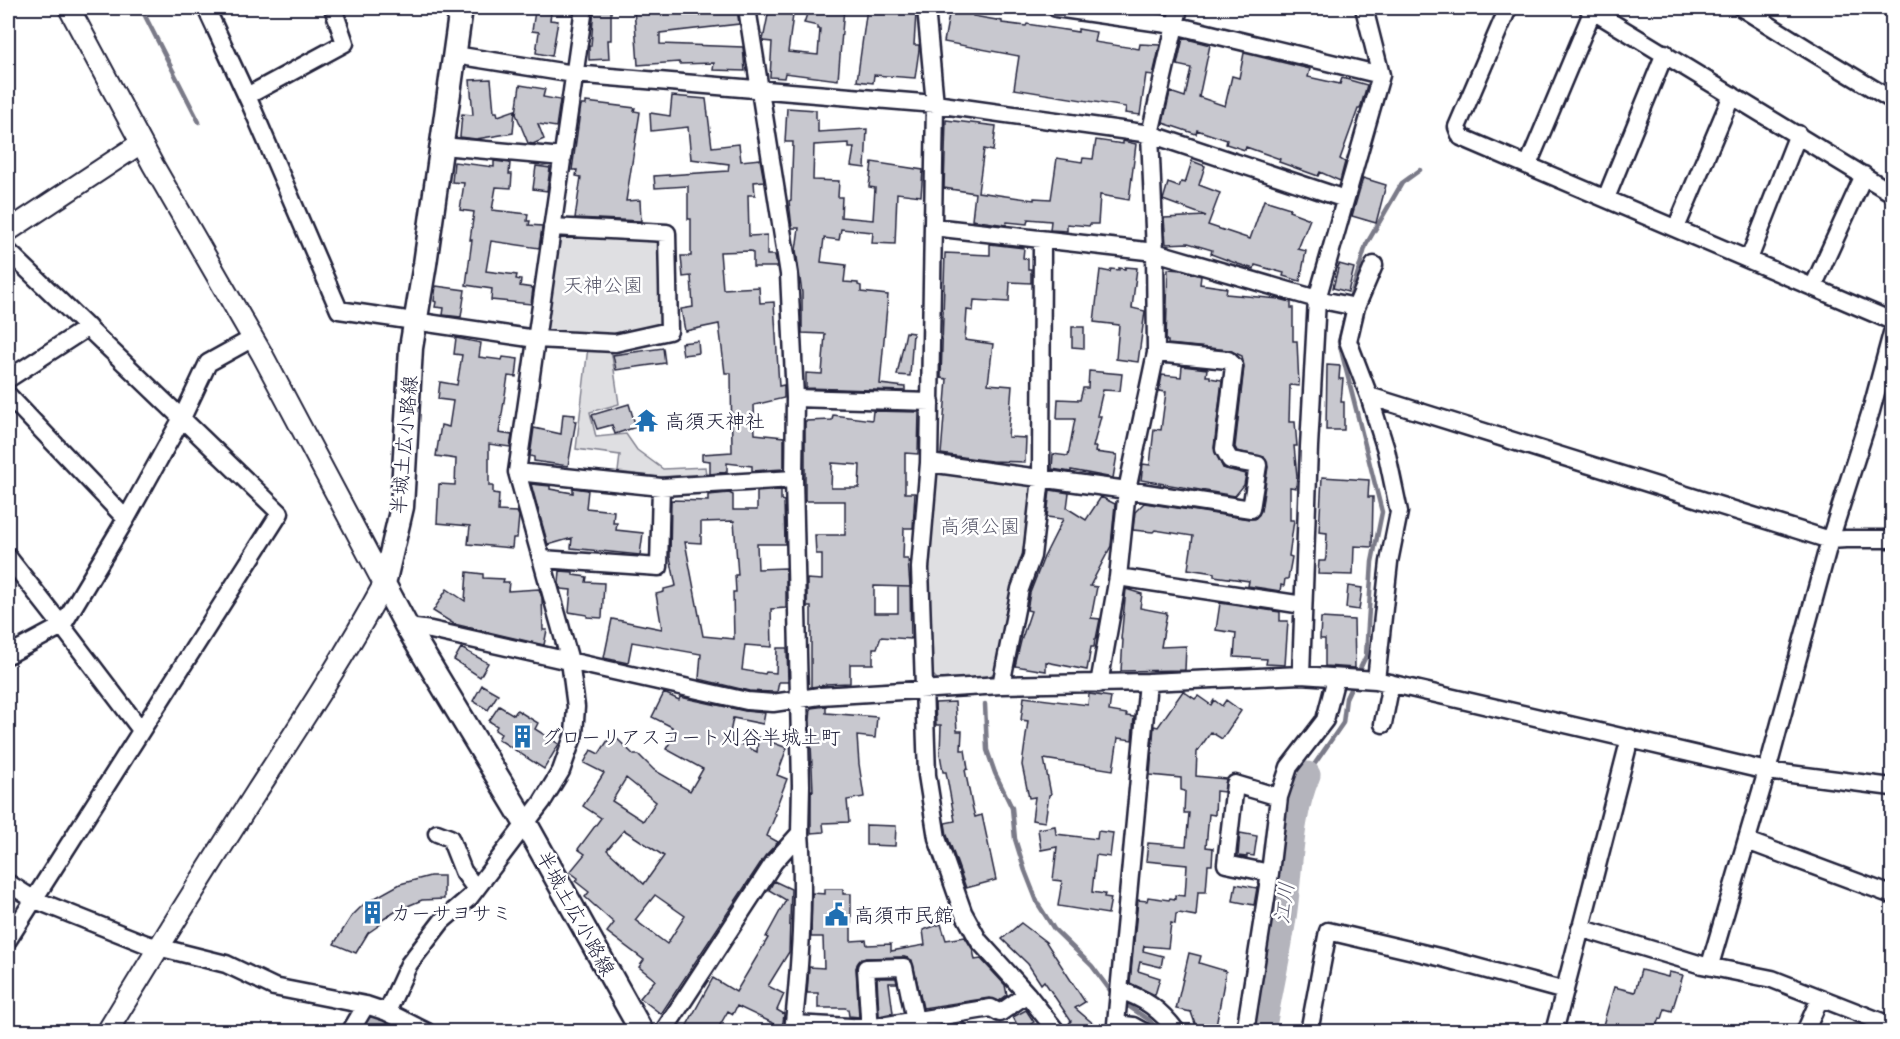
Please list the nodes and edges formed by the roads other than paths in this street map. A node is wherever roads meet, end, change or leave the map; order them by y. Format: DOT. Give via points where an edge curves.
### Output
graph roads {
  1 [pos="69,8"];
  2 [pos="206,8"];
  3 [pos="333,8"];
  4 [pos="461,8"];
  5 [pos="584,8"];
  6 [pos="747,8"];
  7 [pos="926,8"];
  8 [pos="1056,8"];
  9 [pos="1179,8"];
  10 [pos="1365,8"];
  11 [pos="1508,8"];
  12 [pos="1742,8"];
  13 [pos="1590,9"];
  14 [pos="1174,25"];
  15 [pos="1665,53"];
  16 [pos="455,55"];
  17 [pos="574,74"];
  18 [pos="1381,75"];
  19 [pos="761,90"];
  20 [pos="1732,95"];
  21 [pos="247,96"];
  22 [pos="1893,100"];
  23 [pos="935,104"];
  24 [pos="1150,134"];
  25 [pos="1798,134"];
  26 [pos="141,143"];
  27 [pos="442,146"];
  28 [pos="563,157"];
  29 [pos="1528,165"];
  30 [pos="1864,175"];
  31 [pos="1893,193"];
  32 [pos="1606,198"];
  33 [pos="1345,199"];
  34 [pos="552,227"];
  35 [pos="933,227"];
  36 [pos="1676,228"];
  37 [pos="8,231"];
  38 [pos="1042,240"];
  39 [pos="8,251"];
  40 [pos="1155,252"];
  41 [pos="1749,259"];
  42 [pos="1374,265"];
  43 [pos="1813,287"];
  44 [pos="1317,299"];
  45 [pos="1356,307"];
  46 [pos="416,320"];
  47 [pos="1893,321"];
  48 [pos="88,327"];
  49 [pos="1893,333"];
  50 [pos="252,338"];
  51 [pos="536,339"];
  52 [pos="1156,353"];
  53 [pos="8,379"];
  54 [pos="8,395"];
  55 [pos="1368,396"];
  56 [pos="795,398"];
  57 [pos="931,402"];
  58 [pos="182,418"];
  59 [pos="929,463"];
  60 [pos="517,472"];
  61 [pos="1041,478"];
  62 [pos="794,479"];
  63 [pos="661,487"];
  64 [pos="1127,490"];
  65 [pos="126,519"];
  66 [pos="1893,539"];
  67 [pos="1830,540"];
  68 [pos="8,557"];
  69 [pos="542,559"];
  70 [pos="1118,577"];
  71 [pos="384,584"];
  72 [pos="1304,605"];
  73 [pos="62,626"];
  74 [pos="407,627"];
  75 [pos="8,655"];
  76 [pos="570,661"];
  77 [pos="1301,675"];
  78 [pos="1336,678"];
  79 [pos="1148,682"];
  80 [pos="1384,682"];
  81 [pos="1099,684"];
  82 [pos="1001,685"];
  83 [pos="925,690"];
  84 [pos="798,699"];
  85 [pos="1383,724"];
  86 [pos="141,730"];
  87 [pos="1630,738"];
  88 [pos="1767,771"];
  89 [pos="1893,787"];
  90 [pos="1279,797"];
  91 [pos="526,824"];
  92 [pos="437,833"];
  93 [pos="800,833"];
  94 [pos="1747,841"];
  95 [pos="1270,873"];
  96 [pos="8,883"];
  97 [pos="476,889"];
  98 [pos="1893,895"];
  99 [pos="33,898"];
  100 [pos="1580,928"];
  101 [pos="8,940"];
  102 [pos="159,947"];
  103 [pos="1710,965"];
  104 [pos="1119,991"];
  105 [pos="1565,991"];
  106 [pos="1028,994"];
  107 [pos="1820,998"];
  108 [pos="366,1005"];
  109 [pos="387,1012"];
  110 [pos="915,1020"];
  111 [pos="1116,1022"];
  112 [pos="1893,1026"];
  113 [pos="793,1028"];
  114 [pos="870,1030"];
  115 [pos="107,1032"];
  116 [pos="350,1032"];
  117 [pos="427,1032"];
  118 [pos="642,1032"];
  119 [pos="663,1032"];
  120 [pos="1057,1032"];
  121 [pos="1144,1032"];
  122 [pos="1177,1032"];
  123 [pos="1245,1032"];
  124 [pos="1309,1032"];
  125 [pos="1554,1032"];
  126 [pos="1805,1032"];
  1 -- 26 [label="street"];
  2 -- 21 [label="street"];
  3 -- 21 [label="street" via="345,43"];
  4 -- 16 [label="main road, 半城土広小路線"];
  5 -- 17 [label="street"];
  6 -- 19 [label="street"];
  7 -- 23 [label="street"];
  8 -- 14 [label="street"];
  9 -- 14 [label="street"];
  10 -- 18 [label="street"];
  11 -- 29 [label="street" via="1457,127 1461,137"];
  12 -- 22 [label="street"];
  13 -- 15 [label="street"];
  13 -- 29 [label="street"];
  14 -- 18 [label="street"];
  14 -- 24 [label="street"];
  15 -- 20 [label="street"];
  15 -- 32 [label="street"];
  16 -- 17 [label="street"];
  16 -- 27 [label="main road, 半城土広小路線"];
  17 -- 19 [label="street"];
  17 -- 28 [label="street"];
  18 -- 33 [label="street"];
  19 -- 23 [label="street"];
  19 -- 56 [label="street" via="789,274"];
  20 -- 25 [label="street"];
  20 -- 36 [label="street"];
  21 -- 46 [label="street" via="339,310"];
  23 -- 24 [label="street"];
  23 -- 35 [label="street"];
  24 -- 33 [label="street"];
  24 -- 40 [label="street"];
  25 -- 30 [label="street"];
  25 -- 41 [label="street"];
  26 -- 37 [label="street"];
  26 -- 50 [label="street"];
  27 -- 28 [label="street"];
  27 -- 46 [label="main road, 半城土広小路線"];
  28 -- 34 [label="street"];
  29 -- 32 [label="street"];
  30 -- 31 [label="street"];
  30 -- 43 [label="street"];
  32 -- 36 [label="street"];
  33 -- 44 [label="street"];
  34 -- 51 [label="street"];
  34 -- 51 [label="street" via="667,233 669,332 615,343"];
  35 -- 38 [label="street"];
  35 -- 57 [label="street"];
  36 -- 41 [label="street"];
  38 -- 40 [label="street"];
  38 -- 61 [label="street"];
  39 -- 48 [label="street"];
  40 -- 44 [label="street"];
  40 -- 52 [label="street"];
  41 -- 43 [label="street"];
  42 -- 45 [label="street"];
  43 -- 47 [label="street"];
  44 -- 45 [label="street"];
  44 -- 72 [label="street"];
  45 -- 55 [label="street" via="1348,341"];
  46 -- 51 [label="street"];
  46 -- 71 [label="main road, 半城土広小路線" via="402,507"];
  48 -- 53 [label="street"];
  48 -- 58 [label="street"];
  49 -- 67 [label="street"];
  50 -- 58 [label="street" via="208,363"];
  50 -- 71 [label="street"];
  51 -- 60 [label="street"];
  52 -- 64 [label="street"];
  52 -- 64 [label="street" via="1228,360 1234,366 1224,449 1230,460 1258,465 1251,509"];
  54 -- 65 [label="street"];
  55 -- 67 [label="street"];
  55 -- 80 [label="street" via="1386,450 1399,512 1389,562"];
  56 -- 57 [label="street"];
  56 -- 62 [label="street"];
  57 -- 59 [label="street"];
  58 -- 65 [label="street"];
  58 -- 86 [label="street" via="280,513"];
  59 -- 61 [label="street"];
  59 -- 83 [label="street" via="920,568"];
  60 -- 63 [label="street"];
  60 -- 69 [label="street"];
  61 -- 64 [label="street"];
  61 -- 82 [label="street" via="1032,556 1020,589"];
  62 -- 63 [label="street"];
  62 -- 84 [label="street"];
  63 -- 69 [label="street" via="659,567"];
  64 -- 70 [label="street"];
  65 -- 73 [label="street"];
  66 -- 67 [label="street"];
  67 -- 88 [label="street"];
  68 -- 73 [label="street"];
  69 -- 76 [label="street"];
  70 -- 72 [label="street"];
  70 -- 81 [label="street"];
  71 -- 74 [label="main road, 半城土広小路線"];
  71 -- 102 [label="street" via="309,714"];
  72 -- 77 [label="street"];
  73 -- 75 [label="street"];
  73 -- 86 [label="street"];
  74 -- 76 [label="street"];
  74 -- 91 [label="main road, 半城土広小路線"];
  76 -- 84 [label="street" via="747,701 773,703"];
  76 -- 91 [label="street" via="576,707 574,734 561,771"];
  77 -- 78 [label="street"];
  77 -- 79 [label="street"];
  78 -- 80 [label="street"];
  78 -- 90 [label="street" via="1325,720 1288,767"];
  79 -- 81 [label="street"];
  79 -- 104 [label="street"];
  80 -- 85 [label="street"];
  80 -- 87 [label="street"];
  81 -- 82 [label="street"];
  82 -- 83 [label="street"];
  83 -- 84 [label="street"];
  83 -- 106 [label="street" via="927,776 938,838 963,912 979,941"];
  84 -- 93 [label="street"];
  86 -- 99 [label="street"];
  87 -- 88 [label="street"];
  87 -- 100 [label="street"];
  88 -- 89 [label="street"];
  88 -- 94 [label="street"];
  90 -- 95 [label="street"];
  90 -- 95 [label="street" via="1235,784 1226,864"];
  91 -- 97 [label="street"];
  91 -- 118 [label="main road, 半城土広小路線"];
  92 -- 97 [label="street" via="450,838"];
  93 -- 113 [label="street" via="803,910"];
  93 -- 119 [label="street" via="769,871"];
  94 -- 98 [label="street"];
  94 -- 103 [label="street"];
  95 -- 123 [label="street"];
  96 -- 99 [label="street"];
  97 -- 109 [label="street" via="442,921 410,964"];
  99 -- 101 [label="street"];
  99 -- 102 [label="street"];
  100 -- 103 [label="street"];
  100 -- 105 [label="street"];
  102 -- 108 [label="street" via="226,964 274,987"];
  102 -- 115 [label="street"];
  103 -- 107 [label="street" via="1772,978"];
  104 -- 111 [label="street"];
  104 -- 122 [label="street" via="1154,1006"];
  105 -- 124 [label="street" via="1328,931"];
  105 -- 125 [label="street"];
  106 -- 110 [label="street" via="1000,1013 990,1008"];
  106 -- 120 [label="street"];
  107 -- 112 [label="street"];
  107 -- 126 [label="street"];
  108 -- 109 [label="street"];
  108 -- 116 [label="street"];
  109 -- 117 [label="street"];
  110 -- 114 [label="street"];
  110 -- 114 [label="street" via="904,967 866,968"];
  111 -- 121 [label="street"];
  113 -- 114 [label="street"];
}
